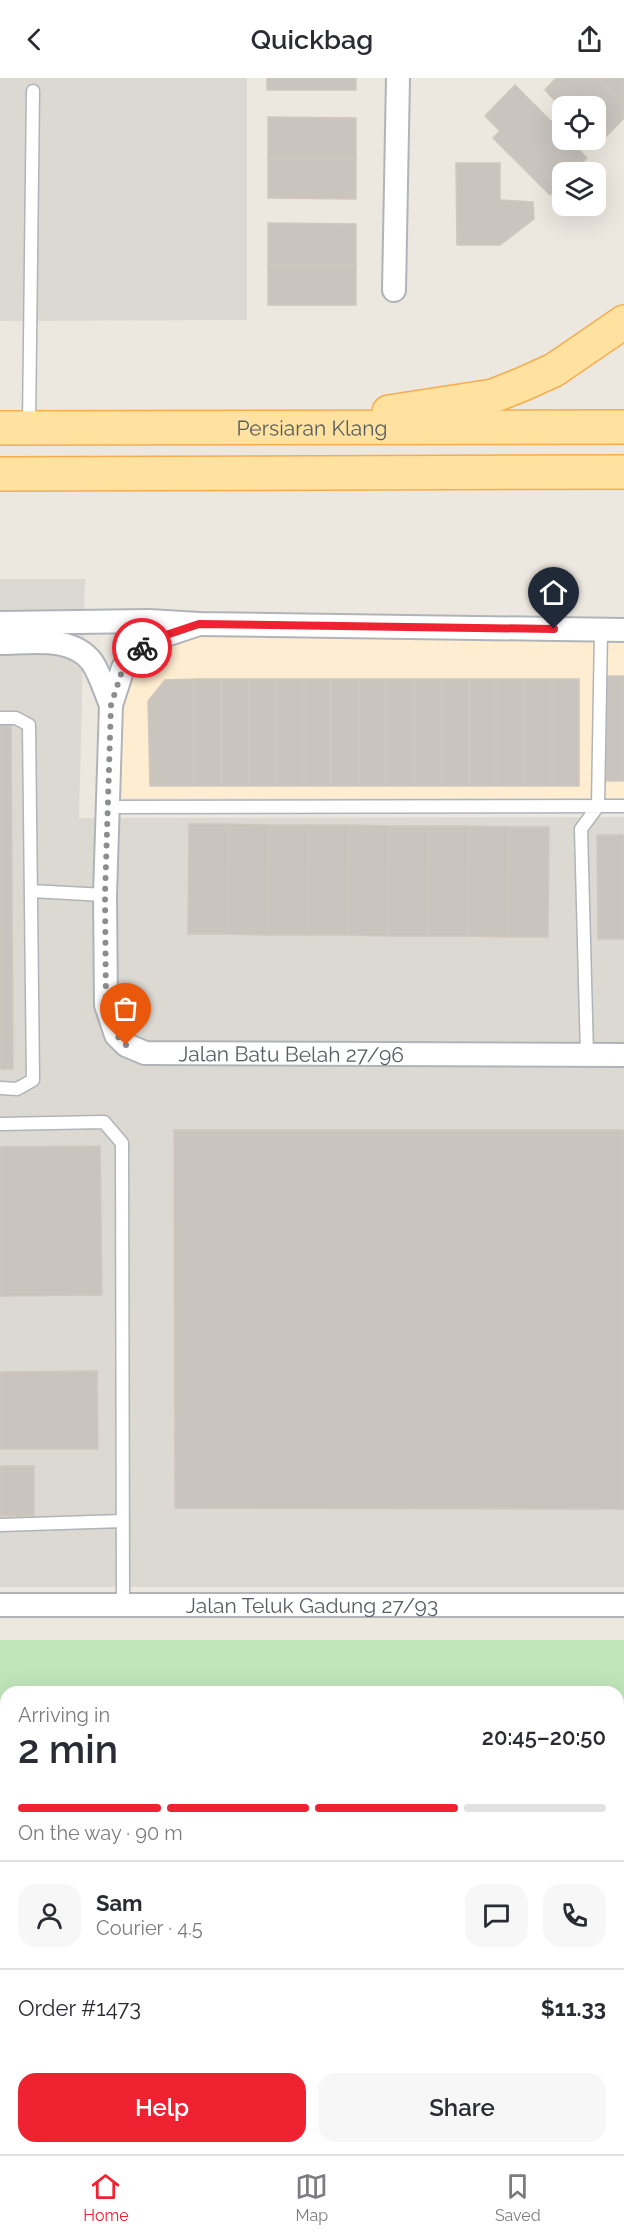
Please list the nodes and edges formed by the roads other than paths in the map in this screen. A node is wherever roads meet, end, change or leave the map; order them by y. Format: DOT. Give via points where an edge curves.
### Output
graph roads {
  1 [pos="398,78"];
  2 [pos="33,91"];
  3 [pos="394,290"];
  4 [pos="624,322"];
  5 [pos="624,427"];
  6 [pos="15,428"];
  7 [pos="302,428"];
  8 [pos="624,472"];
  9 [pos="0,474"];
  10 [pos="0,623"];
  11 [pos="199,624"];
  12 [pos="613,630"];
  13 [pos="0,643"];
  14 [pos="111,705"];
  15 [pos="0,718"];
  16 [pos="598,806"];
  17 [pos="624,806"];
  18 [pos="107,807"];
  19 [pos="31,891"];
  20 [pos="105,895"];
  21 [pos="587,1055"];
  22 [pos="624,1055"];
  23 [pos="0,1088"];
  24 [pos="0,1124"];
  25 [pos="123,1521"];
  26 [pos="0,1525"];
  27 [pos="123,1604"];
  28 [pos="0,1605"];
  29 [pos="624,1605"];
  1 -- 3 [label="street"];
  2 -- 6 [label="lane"];
  4 -- 7 [label="main road" via="554,370 493,396"];
  5 -- 7 [label="main road, Persiaran Klang"];
  6 -- 7 [label="main road, Persiaran Klang"];
  8 -- 9 [label="main road"];
  10 -- 11 [label="street"];
  11 -- 12 [label="street"];
  11 -- 14 [label="street" via="163,636 134,652 123,668"];
  12 -- 16 [label="lane"];
  13 -- 14 [label="street" via="53,642 81,650 93,663"];
  14 -- 18 [label="street, Jalan Batu Belah 27/96"];
  15 -- 19 [label="lane" via="16,718 29,725"];
  16 -- 17 [label="lane"];
  16 -- 18 [label="lane"];
  16 -- 21 [label="lane" via="581,829"];
  18 -- 20 [label="street, Jalan Batu Belah 27/96"];
  19 -- 20 [label="lane"];
  19 -- 23 [label="lane" via="33,1080 17,1089"];
  20 -- 21 [label="street, Jalan Batu Belah 27/96" via="106,1005 116,1035 126,1045 145,1053"];
  21 -- 22 [label="street, Jalan Batu Belah 27/96"];
  24 -- 25 [label="lane" via="104,1122 122,1143"];
  25 -- 26 [label="lane"];
  25 -- 27 [label="lane"];
  27 -- 28 [label="street, Jalan Teluk Gadung 27/93"];
  27 -- 29 [label="street, Jalan Teluk Gadung 27/93"];
}
